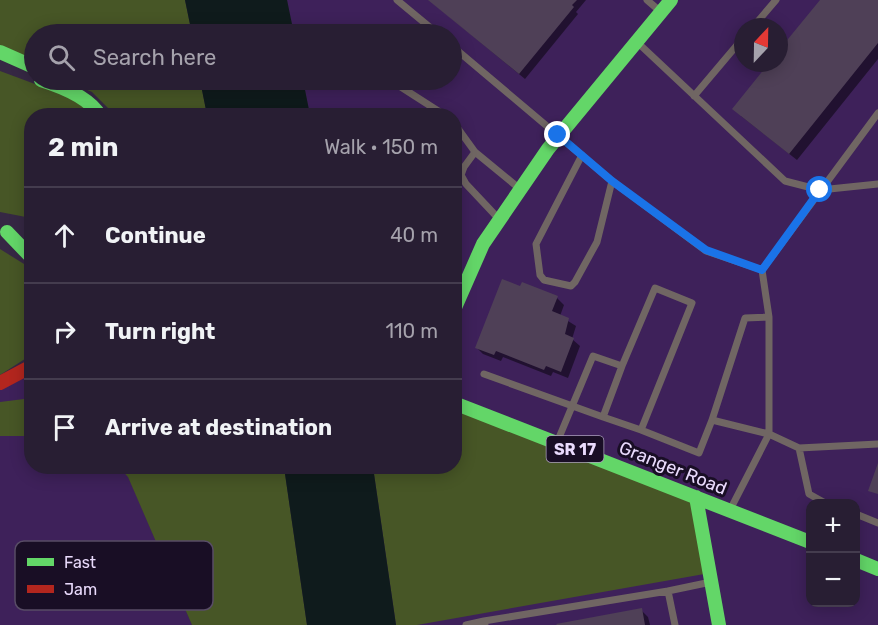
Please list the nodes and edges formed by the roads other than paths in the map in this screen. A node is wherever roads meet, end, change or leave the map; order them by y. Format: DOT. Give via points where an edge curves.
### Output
graph roads {
  1 [pos="397,0"];
  2 [pos="647,0"];
  3 [pos="671,0"];
  4 [pos="776,0"];
  5 [pos="661,12"];
  6 [pos="761,18"];
  7 [pos="426,24"];
  8 [pos="637,41"];
  9 [pos="734,49"];
  10 [pos="0,52"];
  11 [pos="462,54"];
  12 [pos="24,63"];
  13 [pos="0,64"];
  14 [pos="24,73"];
  15 [pos="65,90"];
  16 [pos="87,90"];
  17 [pos="406,90"];
  18 [pos="694,96"];
  19 [pos="94,108"];
  20 [pos="107,108"];
  21 [pos="434,108"];
  22 [pos="878,113"];
  23 [pos="462,134"];
  24 [pos="558,135"];
  25 [pos="475,152"];
  26 [pos="582,155"];
  27 [pos="462,172"];
  28 [pos="462,177"];
  29 [pos="612,181"];
  30 [pos="878,184"];
  31 [pos="520,189"];
  32 [pos="820,190"];
  33 [pos="500,219"];
  34 [pos="4,230"];
  35 [pos="24,233"];
  36 [pos="24,237"];
  37 [pos="24,250"];
  38 [pos="762,270"];
  39 [pos="462,292"];
  40 [pos="769,317"];
  41 [pos="622,366"];
  42 [pos="24,373"];
  43 [pos="484,374"];
  44 [pos="3,392"];
  45 [pos="462,406"];
  46 [pos="573,406"];
  47 [pos="603,417"];
  48 [pos="712,420"];
  49 [pos="640,430"];
  50 [pos="769,434"];
  51 [pos="557,442"];
  52 [pos="878,444"];
  53 [pos="799,448"];
  54 [pos="696,497"];
  55 [pos="818,499"];
  56 [pos="730,510"];
  57 [pos="860,516"];
  58 [pos="878,523"];
  59 [pos="806,540"];
  60 [pos="860,562"];
  61 [pos="878,569"];
  62 [pos="711,582"];
  63 [pos="669,591"];
  64 [pos="485,623"];
  65 [pos="466,625"];
  66 [pos="675,625"];
  67 [pos="719,625"];
  1 -- 7 [label="lane"];
  2 -- 5 [label="lane"];
  3 -- 5 [label="main road"];
  4 -- 6 [label="lane"];
  5 -- 8 [label="main road"];
  8 -- 18 [label="lane"];
  8 -- 24 [label="main road"];
  9 -- 18 [label="lane"];
  10 -- 12 [label="main road"];
  11 -- 24 [label="lane"];
  13 -- 14 [label="main road"];
  15 -- 19 [label="main road"];
  16 -- 20 [label="main road"];
  17 -- 21 [label="lane"];
  18 -- 32 [label="lane" via="785,181"];
  22 -- 32 [label="lane"];
  23 -- 25 [label="lane"];
  24 -- 26 [label="lane"];
  24 -- 31 [label="main road"];
  25 -- 27 [label="lane"];
  25 -- 31 [label="lane"];
  26 -- 29 [label="lane"];
  26 -- 29 [label="lane" via="536,244 544,280 571,286 575,282 597,242"];
  28 -- 33 [label="lane"];
  29 -- 38 [label="lane" via="706,250"];
  30 -- 32 [label="lane"];
  31 -- 33 [label="main road"];
  32 -- 38 [label="lane"];
  33 -- 39 [label="main road" via="483,244"];
  34 -- 35 [label="main road"];
  34 -- 36 [label="main road"];
  34 -- 37 [label="main road"];
  38 -- 40 [label="lane"];
  40 -- 48 [label="lane" via="745,318"];
  40 -- 50 [label="lane"];
  41 -- 46 [label="lane" via="593,356"];
  41 -- 47 [label="lane"];
  41 -- 49 [label="lane" via="655,288 692,303"];
  42 -- 44 [label="main road"];
  43 -- 46 [label="lane"];
  45 -- 51 [label="main road, Granger Road / SR 17"];
  46 -- 47 [label="lane"];
  46 -- 51 [label="lane"];
  47 -- 49 [label="lane"];
  48 -- 49 [label="lane" via="699,453"];
  48 -- 50 [label="lane"];
  50 -- 53 [label="lane"];
  50 -- 56 [label="lane"];
  51 -- 54 [label="main road, Granger Road / SR 17"];
  52 -- 53 [label="lane"];
  53 -- 55 [label="lane" via="809,494"];
  54 -- 56 [label="main road, Granger Road / SR 17"];
  54 -- 62 [label="main road"];
  56 -- 59 [label="main road, Granger Road / SR 17"];
  57 -- 58 [label="lane"];
  60 -- 61 [label="main road"];
  62 -- 63 [label="lane"];
  62 -- 67 [label="main road"];
  63 -- 64 [label="lane"];
  63 -- 66 [label="lane"];
  64 -- 65 [label="lane"];
}
